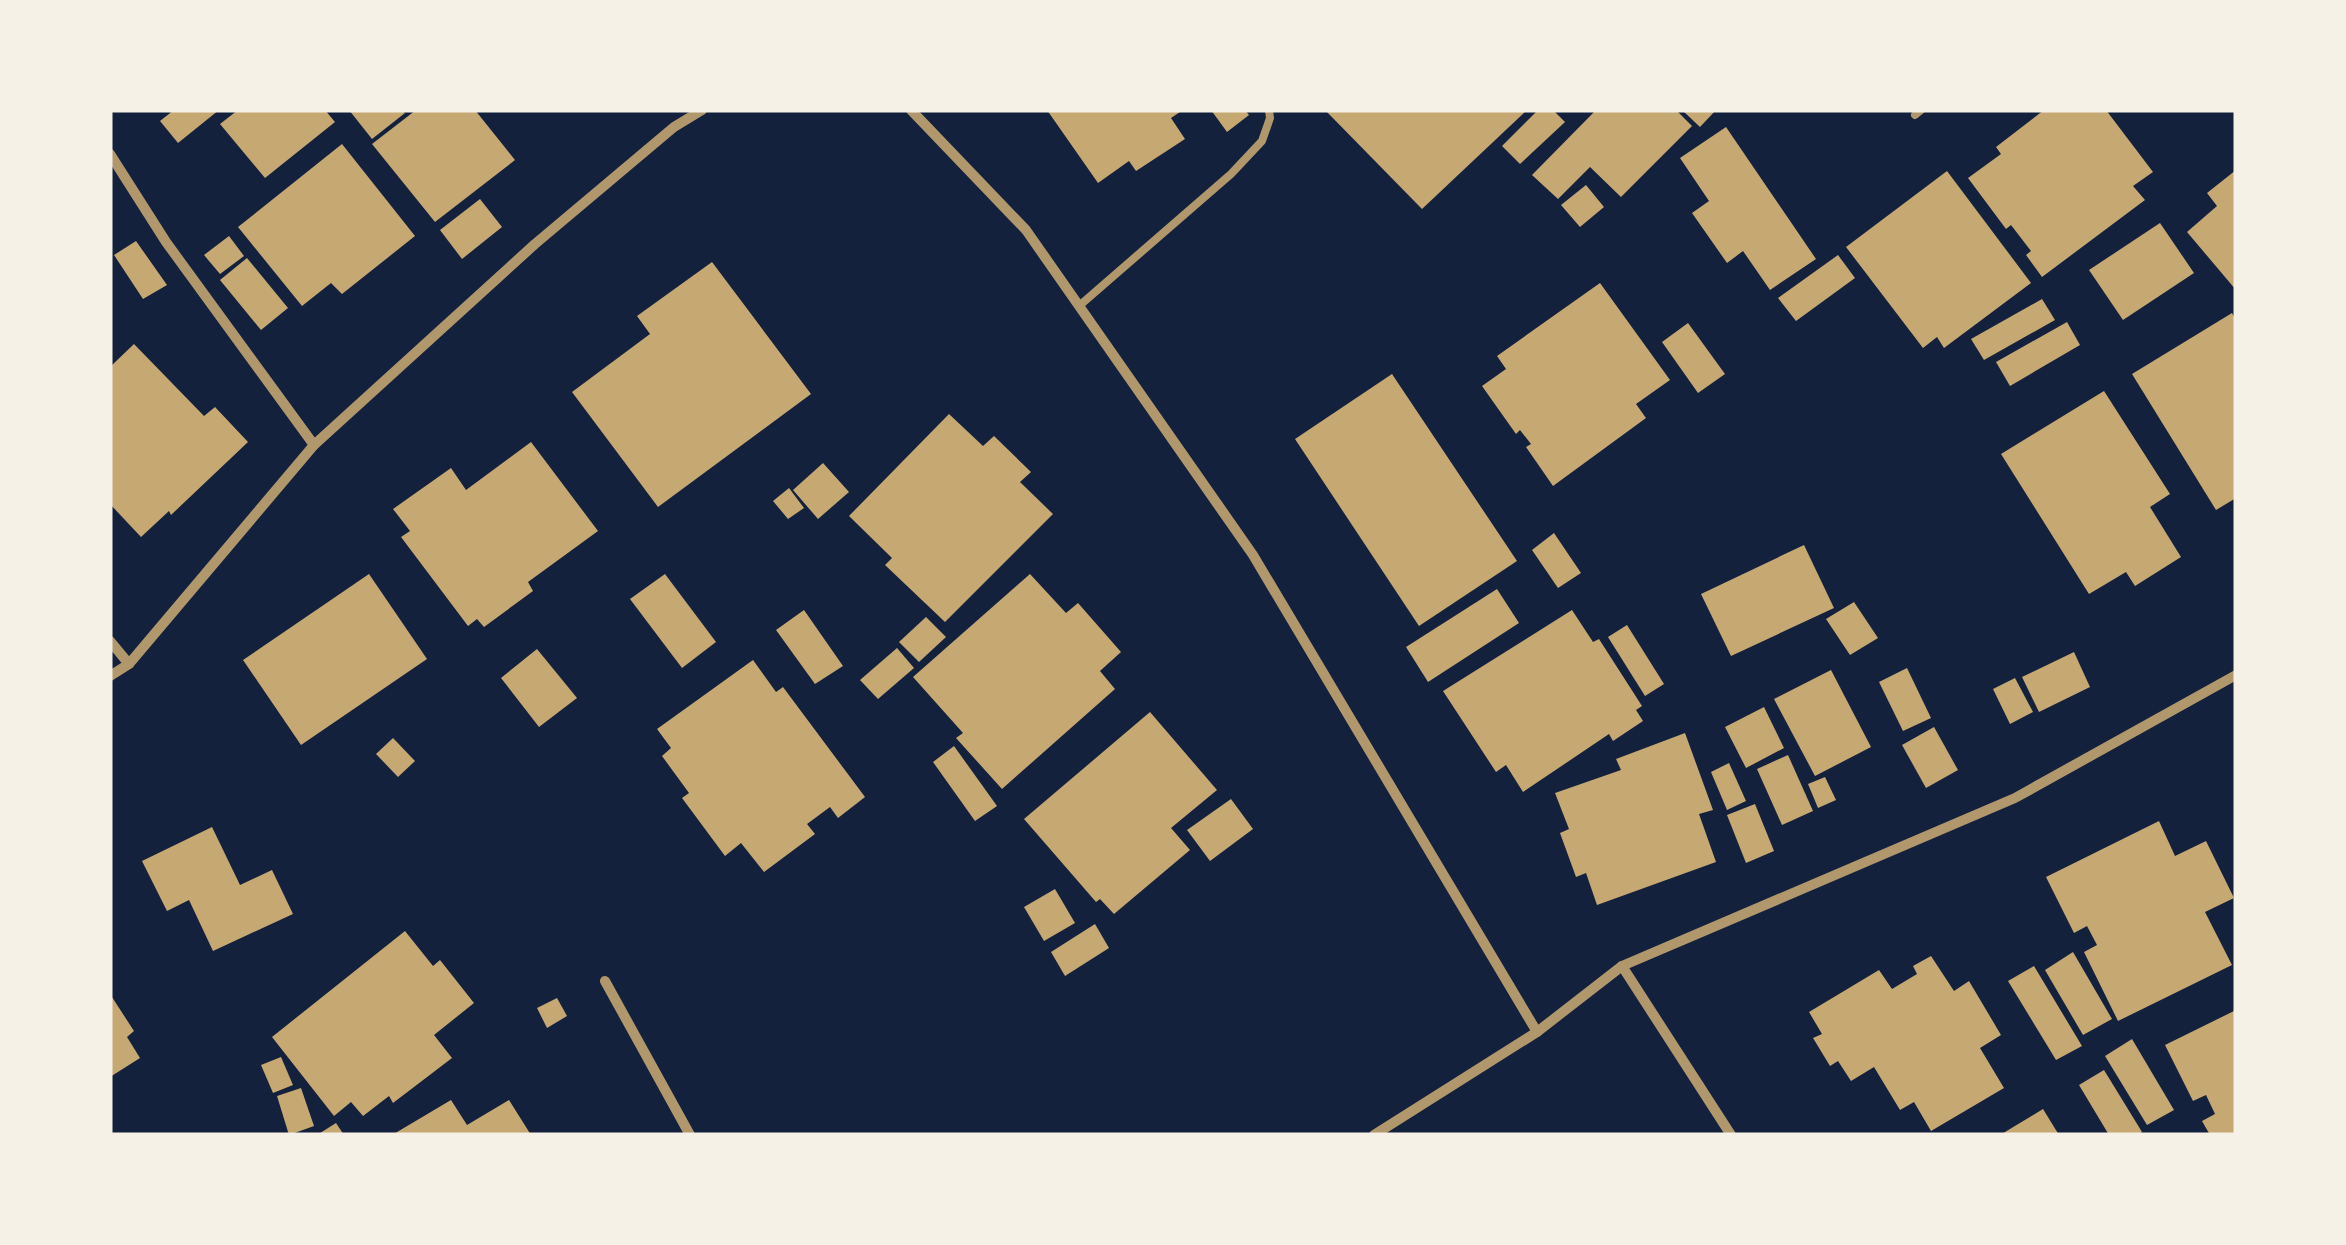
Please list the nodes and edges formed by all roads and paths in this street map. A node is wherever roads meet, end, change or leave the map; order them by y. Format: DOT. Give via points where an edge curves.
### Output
graph roads {
  1 [pos="702,110"];
  2 [pos="912,110"];
  3 [pos="1269,110"];
  4 [pos="110,154"];
  5 [pos="1079,306"];
  6 [pos="314,445"];
  7 [pos="110,641"];
  8 [pos="129,664"];
  9 [pos="110,676"];
  10 [pos="2236,676"];
  11 [pos="1622,966"];
  12 [pos="605,981"];
  13 [pos="1537,1032"];
  14 [pos="690,1135"];
  15 [pos="1374,1135"];
  16 [pos="1730,1135"];
  1 -- 6 [label="street" via="534,244"];
  2 -- 5 [label="street" via="1026,230"];
  3 -- 5 [label="lane" via="1262,141 1241,163"];
  4 -- 6 [label="street"];
  5 -- 13 [label="street" via="1253,556"];
  6 -- 8 [label="street"];
  7 -- 8 [label="street"];
  8 -- 9 [label="street"];
  10 -- 11 [label="street" via="2016,798"];
  11 -- 13 [label="street"];
  11 -- 16 [label="street"];
  12 -- 14 [label="street"];
  13 -- 15 [label="street"];
}
